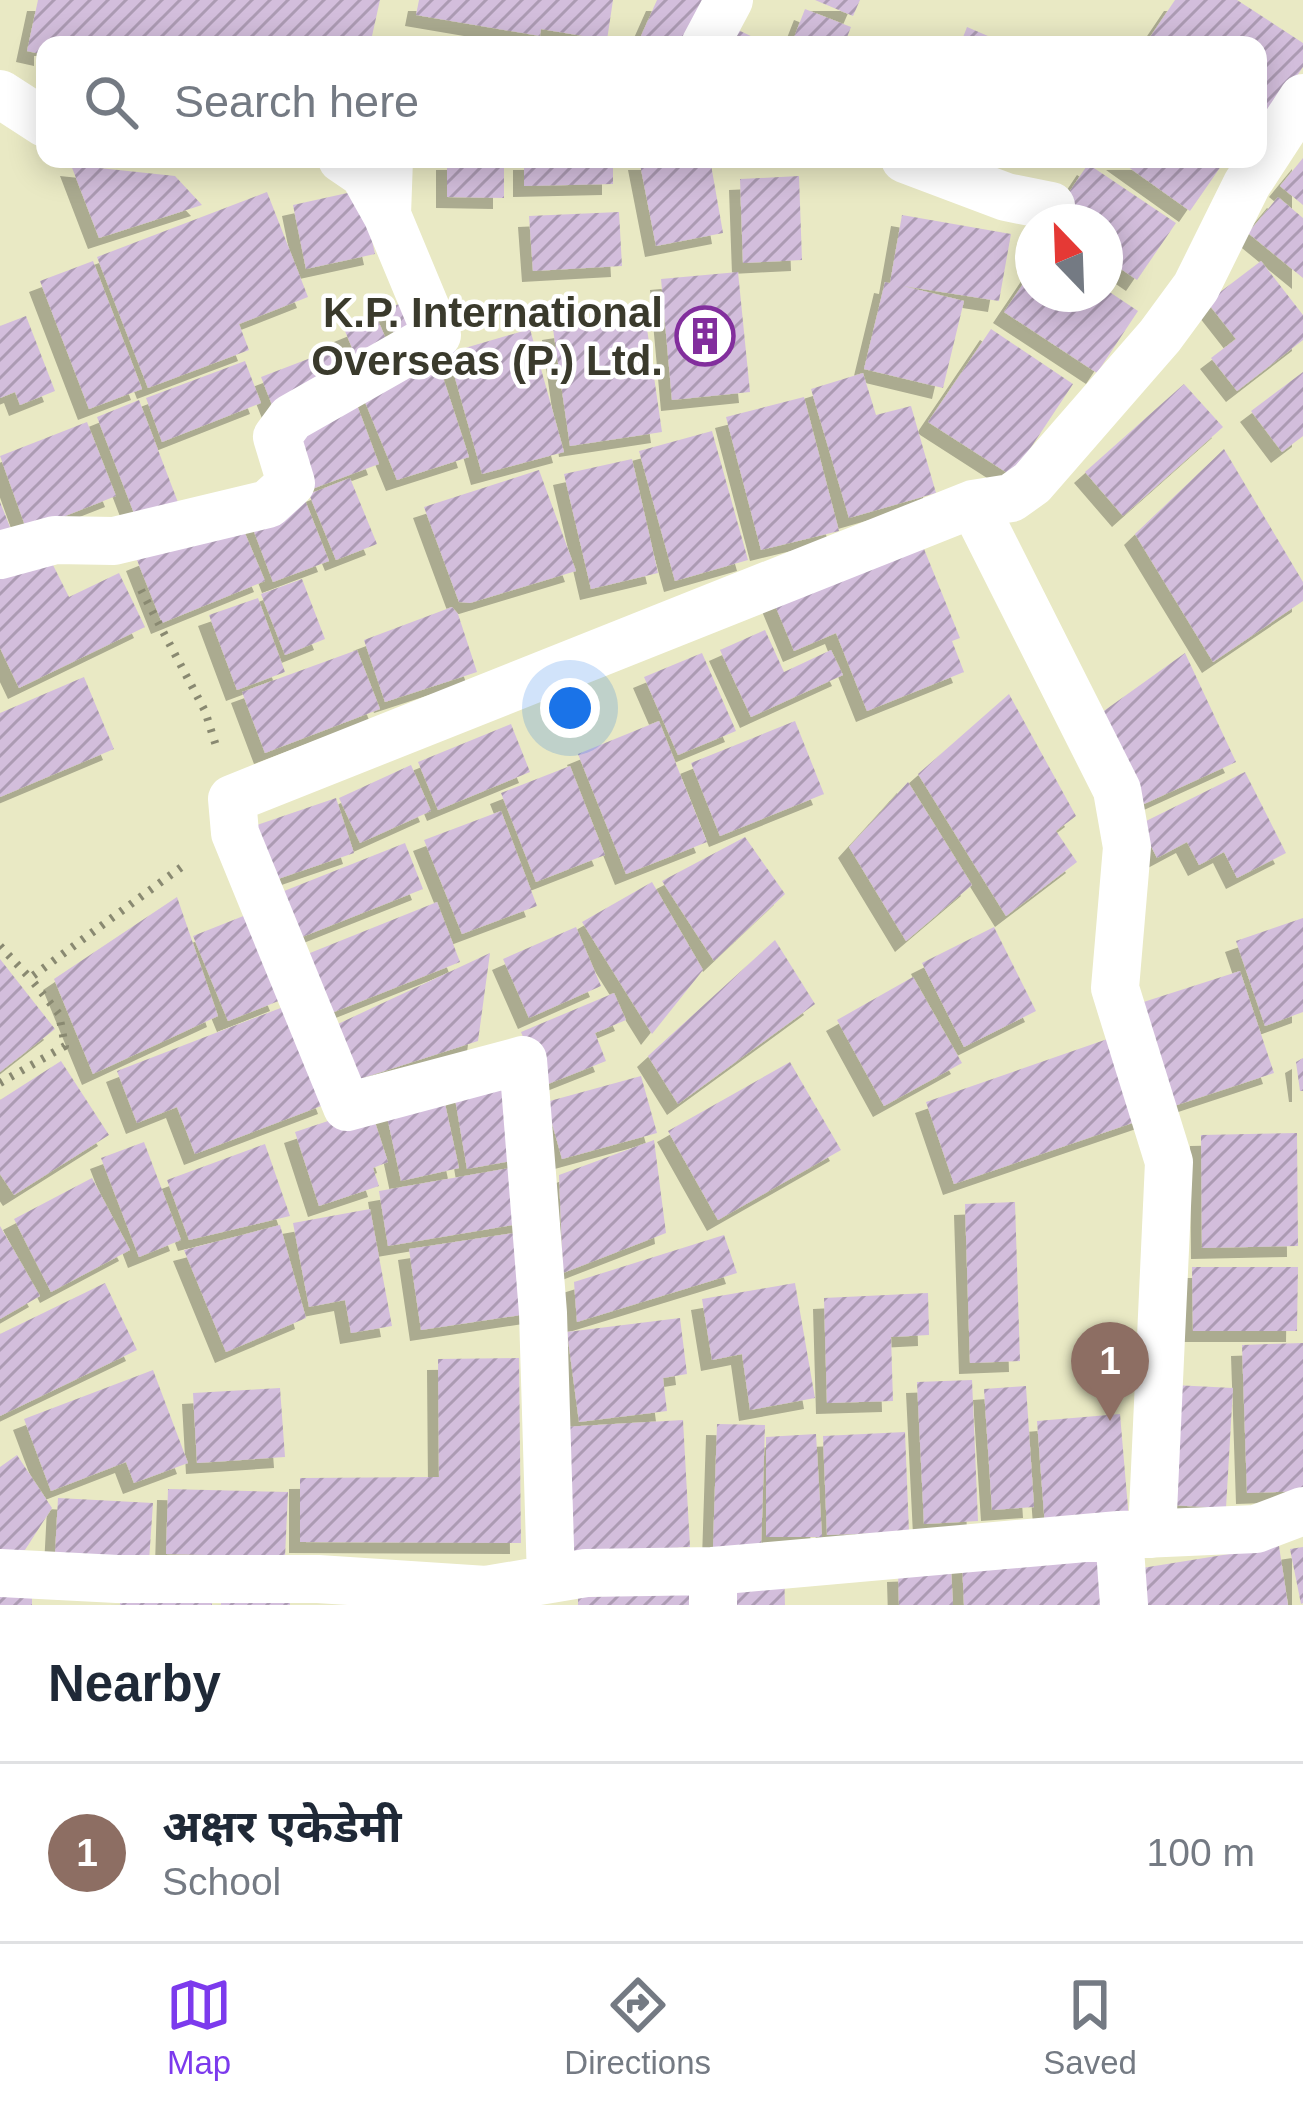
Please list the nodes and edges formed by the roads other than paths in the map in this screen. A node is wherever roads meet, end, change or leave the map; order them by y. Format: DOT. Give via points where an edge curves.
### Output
graph roads {
  1 [pos="729,0"];
  2 [pos="710,36"];
  3 [pos="0,94"];
  4 [pos="1303,98"];
  5 [pos="36,117"];
  6 [pos="1267,153"];
  7 [pos="355,168"];
  8 [pos="388,168"];
  9 [pos="929,168"];
  10 [pos="1257,168"];
  11 [pos="1041,204"];
  12 [pos="387,215"];
  13 [pos="973,504"];
  14 [pos="0,554"];
  15 [pos="1303,1511"];
  16 [pos="1135,1534"];
  17 [pos="0,1573"];
  18 [pos="551,1579"];
  19 [pos="713,1588"];
  20 [pos="1124,1605"];
  1 -- 2 [label="street"];
  3 -- 5 [label="street"];
  4 -- 6 [label="street"];
  7 -- 12 [label="street"];
  8 -- 12 [label="street"];
  9 -- 11 [label="street"];
  10 -- 13 [label="street" via="1196,287 1160,336 1032,483 1011,498"];
  12 -- 14 [label="street" via="437,335 291,418 277,437 291,483 268,504 115,541 55,540"];
  13 -- 16 [label="street" via="1117,790 1127,848 1115,988 1168,1162"];
  13 -- 18 [label="street" via="233,816 347,1107 523,1060 543,1313"];
  15 -- 16 [label="street" via="1256,1529"];
  16 -- 19 [label="street"];
  16 -- 20 [label="street"];
  17 -- 18 [label="street" via="486,1590"];
  18 -- 19 [label="street" via="586,1573"];
}
